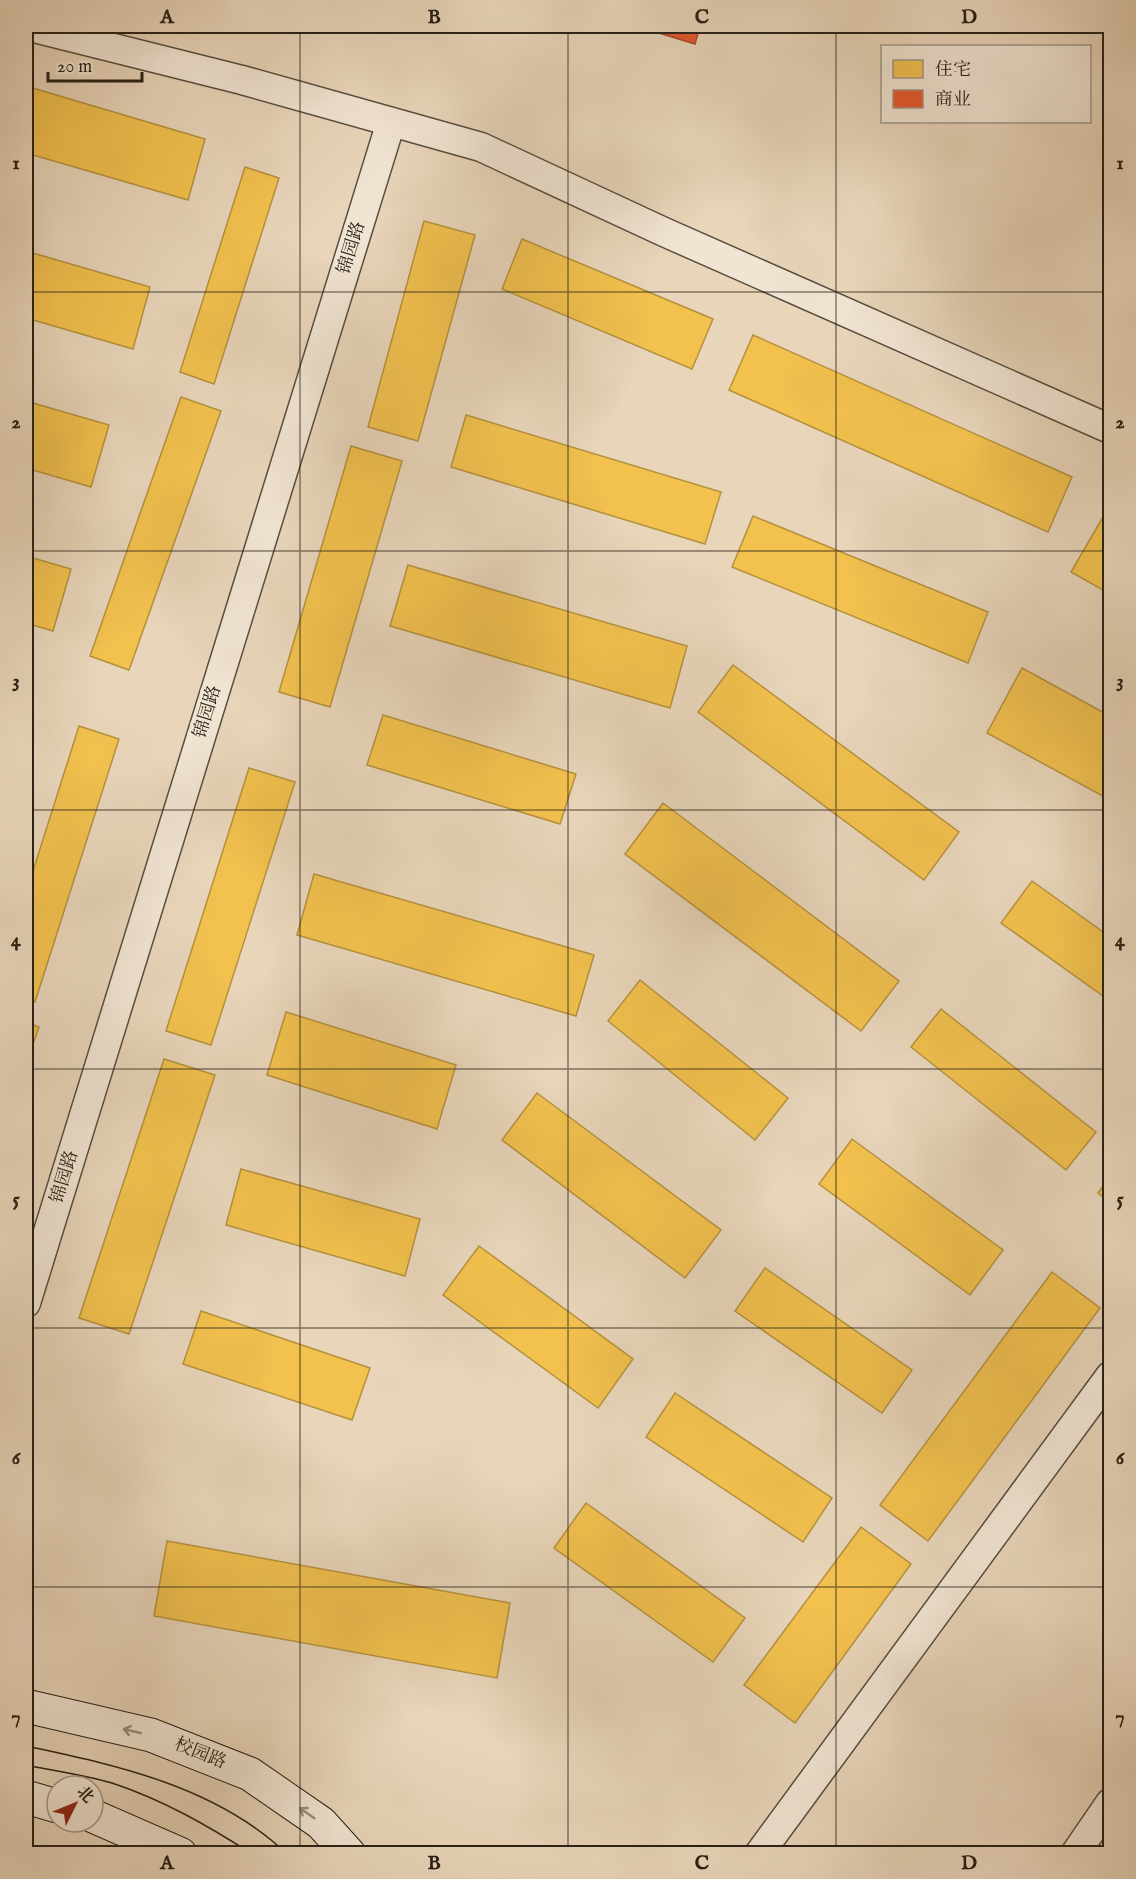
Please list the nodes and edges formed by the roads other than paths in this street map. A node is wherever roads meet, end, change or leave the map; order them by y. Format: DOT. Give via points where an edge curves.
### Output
graph roads {
  1 [pos="26,26"];
  2 [pos="391,122"];
  3 [pos="1110,429"];
  4 [pos="26,1303"];
  5 [pos="1110,1376"];
  6 [pos="26,1706"];
  7 [pos="26,1797"];
  8 [pos="45,1803"];
  9 [pos="1110,1803"];
  10 [pos="105,1821"];
  11 [pos="180,1854"];
  12 [pos="349,1854"];
  13 [pos="759,1854"];
  14 [pos="1075,1854"];
  1 -- 2 [label="street"];
  2 -- 3 [label="street" via="481,147"];
  2 -- 4 [label="street, 锦园路"];
  5 -- 13 [label="street"];
  12 -- 6 [label="street, 校园路, one-way" via="321,1823 250,1774 151,1735"];
  7 -- 8 [label="street"];
  9 -- 14 [label="street"];
  10 -- 11 [label="street"];
}
